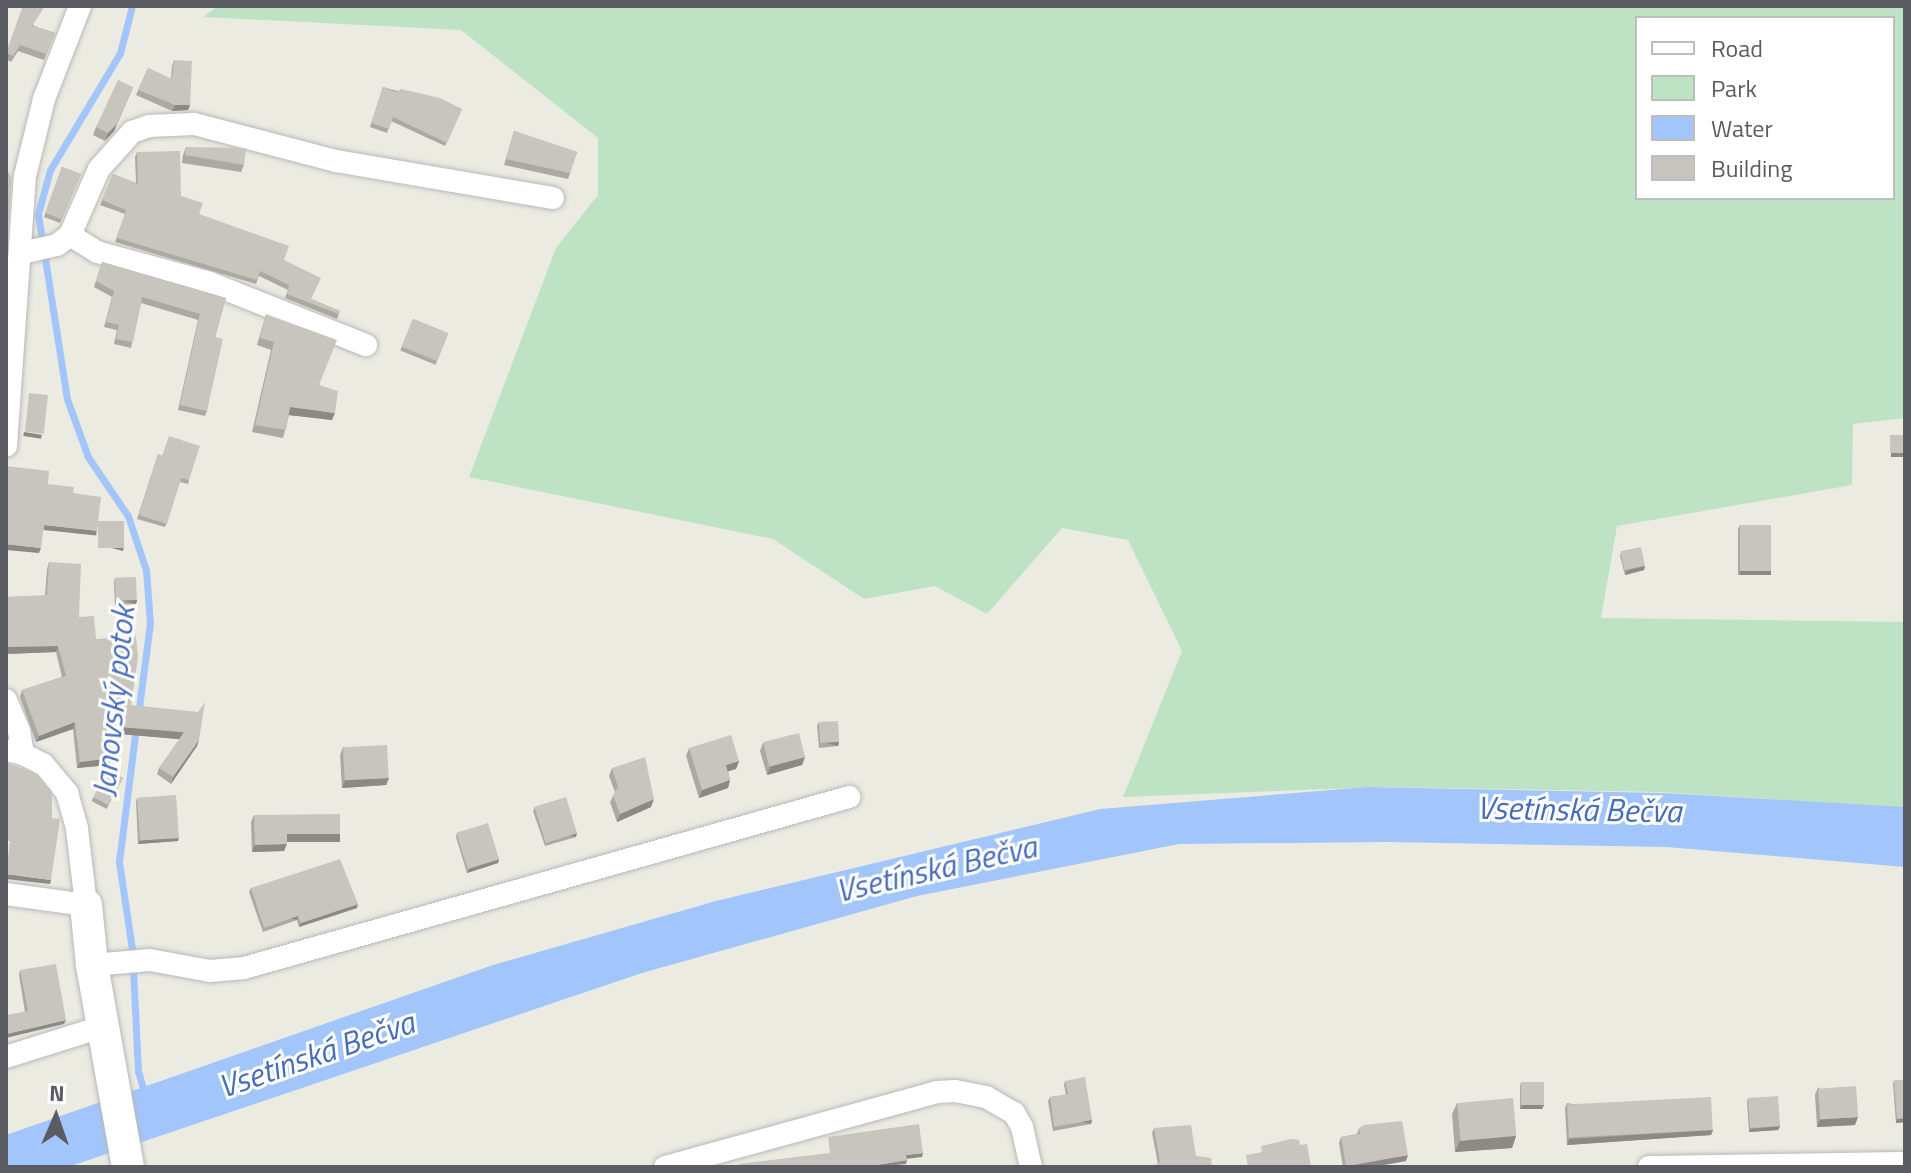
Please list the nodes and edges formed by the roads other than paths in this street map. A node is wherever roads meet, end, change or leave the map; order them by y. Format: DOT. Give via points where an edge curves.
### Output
graph roads {
  1 [pos="80,6"];
  2 [pos="553,198"];
  3 [pos="63,240"];
  4 [pos="28,252"];
  5 [pos="366,345"];
  6 [pos="7,422"];
  7 [pos="6,446"];
  8 [pos="6,700"];
  9 [pos="15,752"];
  10 [pos="849,797"];
  11 [pos="6,894"];
  12 [pos="86,905"];
  13 [pos="106,963"];
  14 [pos="107,1034"];
  15 [pos="6,1057"];
  16 [pos="1905,1163"];
  17 [pos="128,1167"];
  18 [pos="665,1167"];
  19 [pos="1031,1167"];
  20 [pos="1649,1167"];
  1 -- 4 [label="street" via="44,99 25,176"];
  2 -- 3 [label="street" via="336,161 194,124 149,126 132,132 99,169"];
  3 -- 4 [label="street"];
  3 -- 5 [label="street" via="210,283"];
  4 -- 6 [label="street"];
  6 -- 7 [label="street"];
  8 -- 9 [label="street" via="19,731"];
  9 -- 12 [label="street" via="51,770 67,793"];
  10 -- 13 [label="street" via="244,968 210,971 150,960"];
  11 -- 12 [label="street"];
  12 -- 13 [label="street"];
  13 -- 14 [label="street"];
  14 -- 15 [label="street"];
  14 -- 17 [label="street"];
  16 -- 20 [label="street"];
  18 -- 19 [label="street" via="955,1091 986,1097 1014,1113"];
}
